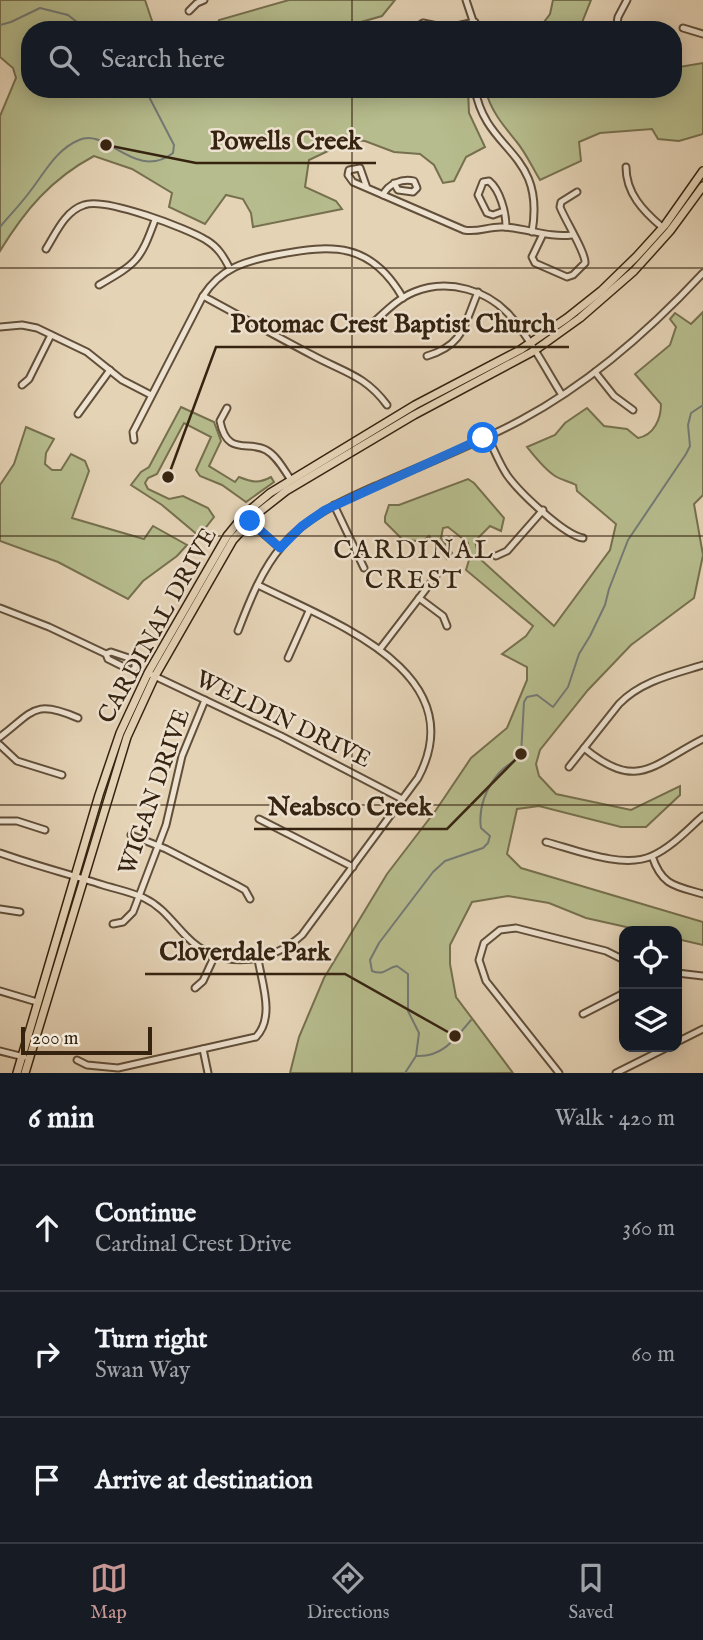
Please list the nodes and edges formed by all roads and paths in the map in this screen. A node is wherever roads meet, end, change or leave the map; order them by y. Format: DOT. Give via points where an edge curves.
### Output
graph roads {
  1 [pos="204,0"];
  2 [pos="466,0"];
  3 [pos="627,0"];
  4 [pos="189,11"];
  5 [pos="473,21"];
  6 [pos="617,21"];
  7 [pos="683,28"];
  8 [pos="703,34"];
  9 [pos="477,98"];
  10 [pos="626,167"];
  11 [pos="703,171"];
  12 [pos="394,183"];
  13 [pos="703,186"];
  14 [pos="367,188"];
  15 [pos="577,192"];
  16 [pos="383,195"];
  17 [pos="504,211"];
  18 [pos="155,220"];
  19 [pos="506,227"];
  20 [pos="663,227"];
  21 [pos="532,232"];
  22 [pos="543,234"];
  23 [pos="572,235"];
  24 [pos="46,249"];
  25 [pos="230,269"];
  26 [pos="703,273"];
  27 [pos="99,285"];
  28 [pos="478,292"];
  29 [pos="203,296"];
  30 [pos="403,298"];
  31 [pos="375,321"];
  32 [pos="0,327"];
  33 [pos="51,335"];
  34 [pos="532,347"];
  35 [pos="427,356"];
  36 [pos="110,370"];
  37 [pos="595,372"];
  38 [pos="22,385"];
  39 [pos="151,395"];
  40 [pos="562,395"];
  41 [pos="387,405"];
  42 [pos="227,408"];
  43 [pos="633,410"];
  44 [pos="78,414"];
  45 [pos="488,436"];
  46 [pos="134,440"];
  47 [pos="291,480"];
  48 [pos="334,505"];
  49 [pos="542,510"];
  50 [pos="246,518"];
  51 [pos="583,538"];
  52 [pos="280,548"];
  53 [pos="496,556"];
  54 [pos="364,568"];
  55 [pos="436,576"];
  56 [pos="258,585"];
  57 [pos="419,598"];
  58 [pos="0,608"];
  59 [pos="309,611"];
  60 [pos="447,625"];
  61 [pos="238,631"];
  62 [pos="380,649"];
  63 [pos="106,654"];
  64 [pos="288,658"];
  65 [pos="703,665"];
  66 [pos="151,675"];
  67 [pos="205,700"];
  68 [pos="78,718"];
  69 [pos="0,737"];
  70 [pos="703,739"];
  71 [pos="0,745"];
  72 [pos="584,748"];
  73 [pos="569,767"];
  74 [pos="62,775"];
  75 [pos="402,799"];
  76 [pos="703,816"];
  77 [pos="259,819"];
  78 [pos="0,821"];
  79 [pos="45,830"];
  80 [pos="131,835"];
  81 [pos="546,842"];
  82 [pos="158,846"];
  83 [pos="0,853"];
  84 [pos="652,856"];
  85 [pos="353,867"];
  86 [pos="79,877"];
  87 [pos="703,894"];
  88 [pos="139,896"];
  89 [pos="250,899"];
  90 [pos="0,909"];
  91 [pos="20,912"];
  92 [pos="113,924"];
  93 [pos="215,955"];
  94 [pos="619,958"];
  95 [pos="258,959"];
  96 [pos="682,974"];
  97 [pos="703,976"];
  98 [pos="195,988"];
  99 [pos="0,991"];
  100 [pos="619,996"];
  101 [pos="37,1002"];
  102 [pos="583,1014"];
  103 [pos="703,1029"];
  104 [pos="682,1040"];
  105 [pos="202,1049"];
  106 [pos="0,1051"];
  107 [pos="658,1052"];
  108 [pos="25,1057"];
  109 [pos="77,1060"];
  110 [pos="17,1073"];
  111 [pos="25,1073"];
  112 [pos="208,1073"];
  113 [pos="559,1073"];
  114 [pos="616,1073"];
  1 -- 4 [label="street"];
  2 -- 5 [label="street"];
  3 -- 6 [label="street"];
  7 -- 8 [label="street"];
  9 -- 21 [label="street" via="487,123 529,177 535,203"];
  10 -- 20 [label="street" via="626,179 642,211"];
  11 -- 20 [label="main road, CARDINAL DRIVE"];
  12 -- 16 [label="street"];
  13 -- 34 [label="main road, CARDINAL DRIVE" via="634,271 580,318"];
  14 -- 16 [label="street"];
  15 -- 23 [label="street" via="560,207"];
  16 -- 19 [label="street" via="464,230"];
  17 -- 17 [label="street" via="493,184 483,182 479,199 487,213"];
  17 -- 19 [label="street"];
  18 -- 24 [label="street" via="107,204 89,203 68,215"];
  18 -- 25 [label="street" via="205,239"];
  18 -- 27 [label="street" via="137,261"];
  19 -- 21 [label="street"];
  20 -- 34 [label="main road, CARDINAL DRIVE" via="601,291"];
  21 -- 22 [label="street"];
  22 -- 23 [label="street"];
  22 -- 23 [label="street" via="534,261 567,277 586,260"];
  25 -- 29 [label="street"];
  25 -- 30 [label="street" via="312,248 341,249 375,264"];
  26 -- 37 [label="street" via="659,319"];
  28 -- 30 [label="street" via="440,286"];
  28 -- 34 [label="street" via="505,310"];
  28 -- 35 [label="street" via="455,342"];
  29 -- 39 [label="street"];
  29 -- 41 [label="street" via="360,377"];
  30 -- 31 [label="street"];
  32 -- 33 [label="street" via="22,325"];
  33 -- 36 [label="street" via="87,352"];
  33 -- 38 [label="street"];
  34 -- 40 [label="street"];
  34 -- 47 [label="main road, CARDINAL DRIVE" via="415,405"];
  34 -- 50 [label="main road, CARDINAL DRIVE"];
  36 -- 39 [label="street"];
  36 -- 44 [label="street"];
  37 -- 40 [label="street"];
  37 -- 43 [label="street" via="614,396"];
  39 -- 46 [label="street" via="133,432"];
  40 -- 45 [label="street"];
  42 -- 47 [label="street" via="221,426 233,444 270,452"];
  45 -- 48 [label="street"];
  45 -- 49 [label="street" via="508,477"];
  47 -- 50 [label="main road, CARDINAL DRIVE" via="270,492"];
  48 -- 52 [label="street" via="302,526"];
  48 -- 54 [label="street"];
  49 -- 51 [label="street"];
  49 -- 53 [label="street" via="507,551"];
  50 -- 52 [label="street"];
  50 -- 66 [label="main road, CARDINAL DRIVE" via="212,558"];
  52 -- 56 [label="street"];
  55 -- 57 [label="street"];
  56 -- 59 [label="street"];
  56 -- 61 [label="street"];
  57 -- 60 [label="street"];
  57 -- 62 [label="street"];
  58 -- 63 [label="street"];
  59 -- 62 [label="street" via="354,631"];
  59 -- 64 [label="street"];
  62 -- 75 [label="street" via="416,687 430,721 425,762"];
  63 -- 63 [label="street" via="128,669 135,668 135,661"];
  65 -- 72 [label="street" via="634,692"];
  66 -- 67 [label="street, WELDIN DRIVE"];
  66 -- 86 [label="main road, CARDINAL DRIVE" via="131,707 110,759"];
  67 -- 75 [label="street, WELDIN DRIVE"];
  67 -- 82 [label="street, WIGAN DRIVE" via="181,756"];
  68 -- 69 [label="street" via="42,708"];
  70 -- 72 [label="street" via="638,772 614,769"];
  71 -- 74 [label="street" via="17,761"];
  72 -- 73 [label="street"];
  75 -- 85 [label="street"];
  76 -- 84 [label="street"];
  77 -- 85 [label="street"];
  78 -- 79 [label="street"];
  80 -- 82 [label="street"];
  81 -- 84 [label="street" via="622,861"];
  82 -- 88 [label="street, WIGAN DRIVE"];
  82 -- 89 [label="street" via="245,890"];
  83 -- 86 [label="street"];
  84 -- 87 [label="street" via="666,881"];
  85 -- 95 [label="street" via="302,934 281,951"];
  86 -- 88 [label="street"];
  86 -- 101 [label="main road, CARDINAL DRIVE"];
  86 -- 108 [label="main road, CARDINAL DRIVE"];
  88 -- 92 [label="street, WIGAN DRIVE" via="131,916"];
  88 -- 93 [label="street" via="162,909 194,943"];
  90 -- 91 [label="street"];
  93 -- 95 [label="street"];
  93 -- 98 [label="street"];
  94 -- 113 [label="street" via="516,928 495,933 484,943 479,960 486,981"];
  95 -- 105 [label="street" via="267,1016 264,1027 256,1037"];
  96 -- 97 [label="street"];
  99 -- 101 [label="street"];
  100 -- 102 [label="street"];
  101 -- 108 [label="main road, CARDINAL DRIVE"];
  103 -- 104 [label="street"];
  105 -- 109 [label="street" via="118,1068"];
  105 -- 112 [label="street"];
  106 -- 108 [label="street"];
  107 -- 114 [label="street"];
  108 -- 110 [label="main road, CARDINAL DRIVE"];
  108 -- 111 [label="main road, CARDINAL DRIVE"];
}
